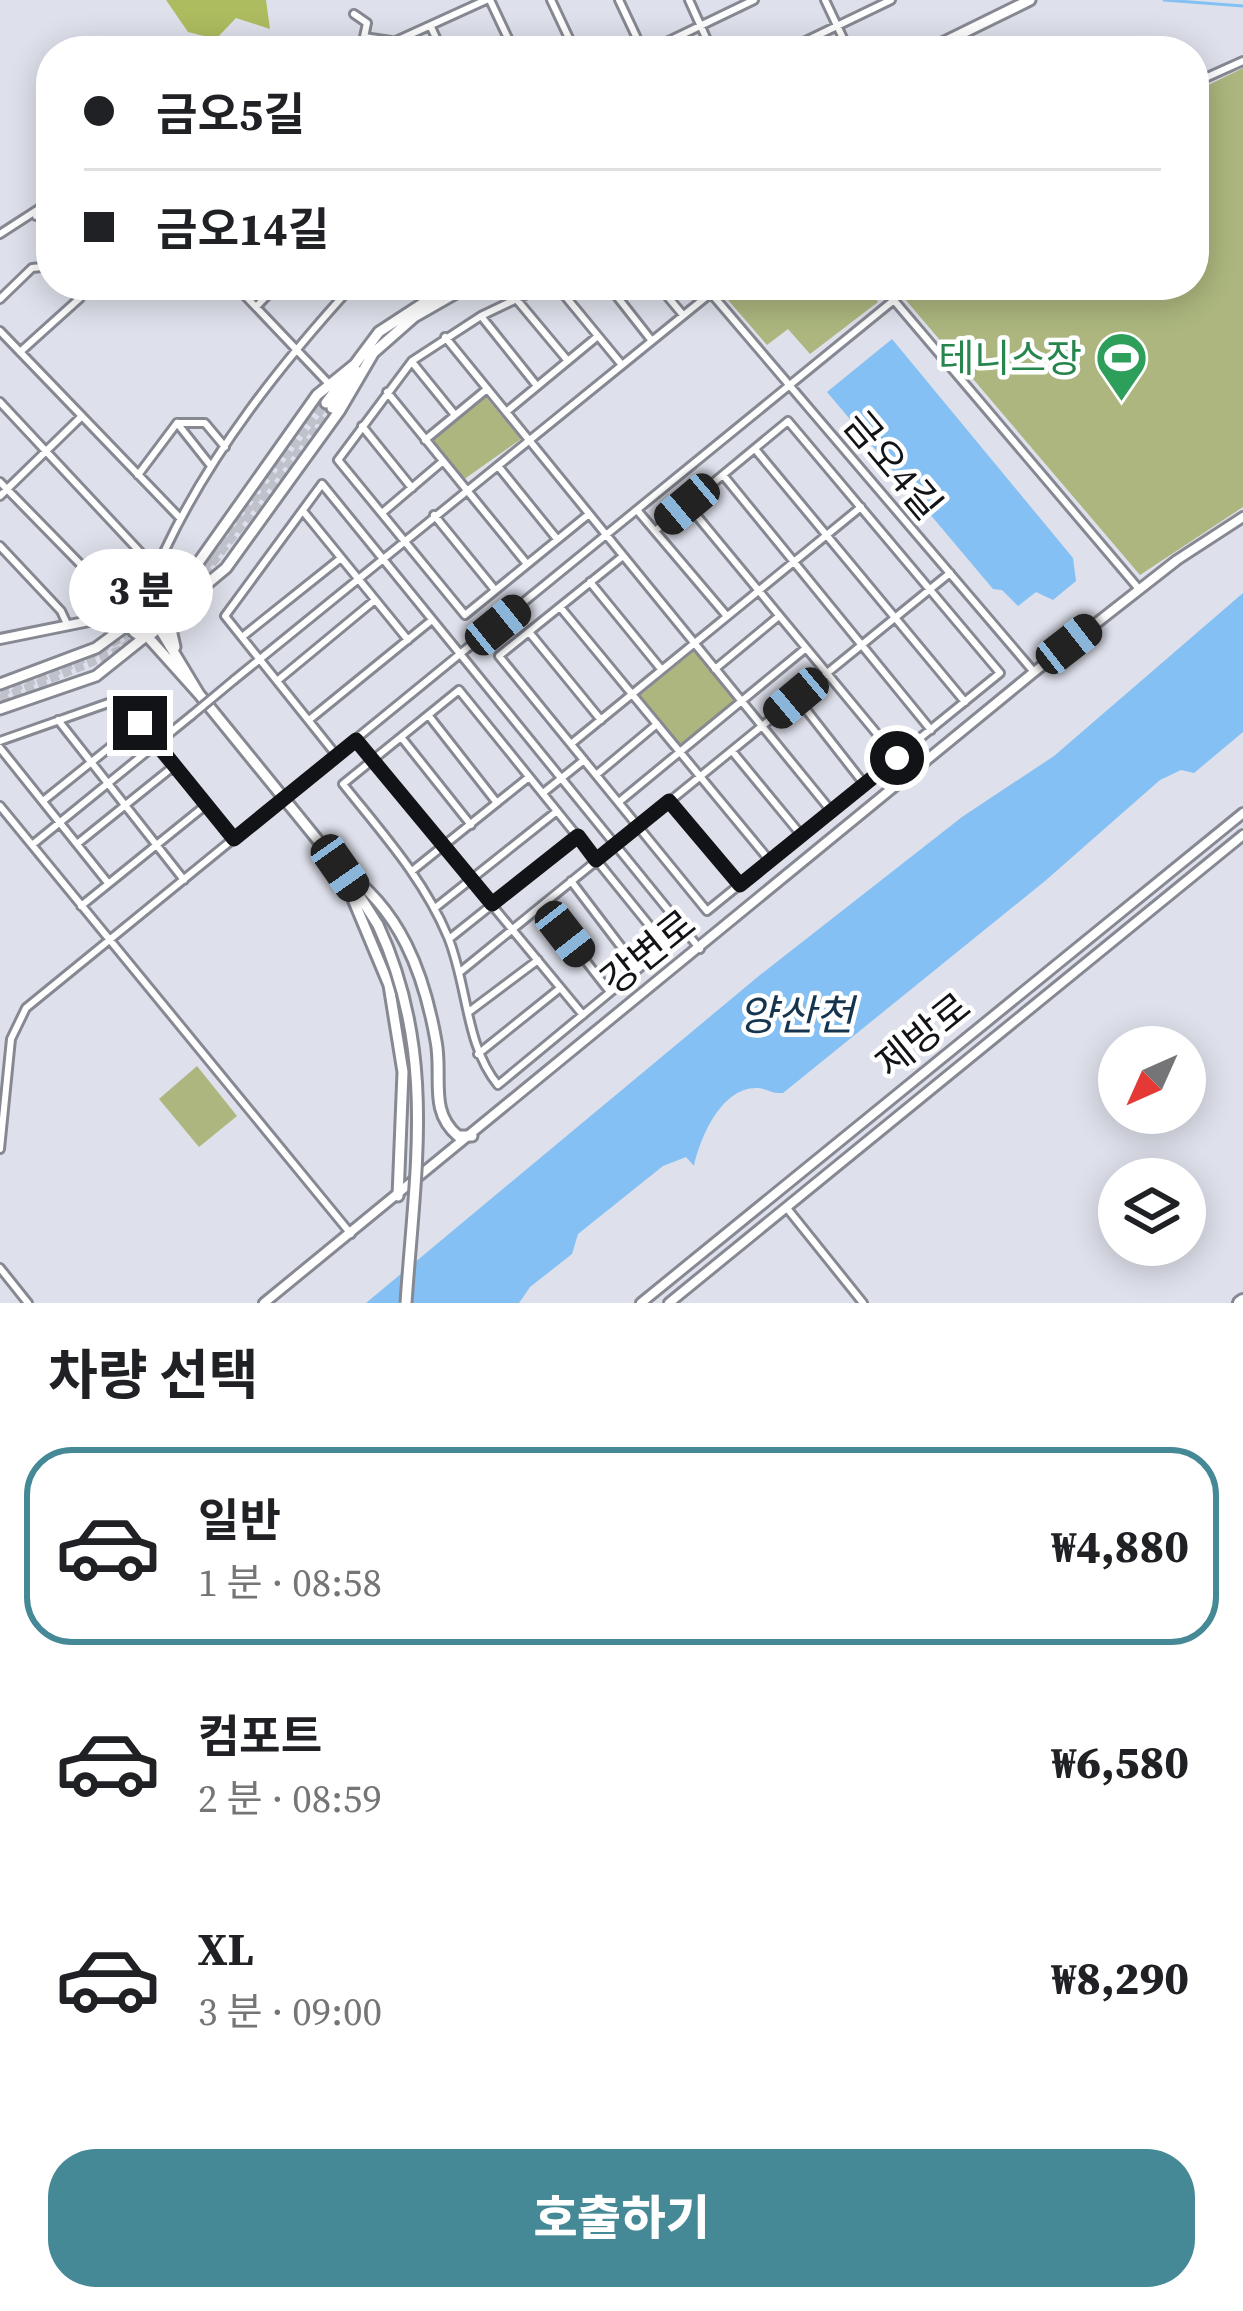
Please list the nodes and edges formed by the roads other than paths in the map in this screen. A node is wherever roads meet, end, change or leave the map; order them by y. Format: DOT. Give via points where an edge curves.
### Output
graph roads {
  1 [pos="488,0"];
  2 [pos="551,0"];
  3 [pos="619,0"];
  4 [pos="689,0"];
  5 [pos="753,0"];
  6 [pos="825,0"];
  7 [pos="891,0"];
  8 [pos="1030,0"];
  9 [pos="1010,4"];
  10 [pos="354,14"];
  11 [pos="430,26"];
  12 [pos="700,26"];
  13 [pos="837,26"];
  14 [pos="365,36"];
  15 [pos="408,36"];
  16 [pos="435,36"];
  17 [pos="506,36"];
  18 [pos="568,36"];
  19 [pos="637,36"];
  20 [pos="678,36"];
  21 [pos="705,36"];
  22 [pos="816,36"];
  23 [pos="842,36"];
  24 [pos="953,36"];
  25 [pos="1243,61"];
  26 [pos="1209,76"];
  27 [pos="36,214"];
  28 [pos="33,216"];
  29 [pos="0,234"];
  30 [pos="36,268"];
  31 [pos="0,299"];
  32 [pos="78,300"];
  33 [pos="249,300"];
  34 [pos="263,300"];
  35 [pos="339,300"];
  36 [pos="425,300"];
  37 [pos="431,300"];
  38 [pos="434,300"];
  39 [pos="517,300"];
  40 [pos="568,300"];
  41 [pos="620,300"];
  42 [pos="670,300"];
  43 [pos="702,300"];
  44 [pos="717,300"];
  45 [pos="894,300"];
  46 [pos="427,303"];
  47 [pos="256,307"];
  48 [pos="683,315"];
  49 [pos="481,316"];
  50 [pos="0,331"];
  51 [pos="598,336"];
  52 [pos="445,337"];
  53 [pos="652,341"];
  54 [pos="295,348"];
  55 [pos="20,352"];
  56 [pos="374,352"];
  57 [pos="568,361"];
  58 [pos="412,362"];
  59 [pos="354,364"];
  60 [pos="622,365"];
  61 [pos="330,385"];
  62 [pos="790,385"];
  63 [pos="537,386"];
  64 [pos="487,389"];
  65 [pos="387,392"];
  66 [pos="0,402"];
  67 [pos="506,412"];
  68 [pos="82,416"];
  69 [pos="455,416"];
  70 [pos="177,423"];
  71 [pos="362,426"];
  72 [pos="530,440"];
  73 [pos="424,441"];
  74 [pos="225,447"];
  75 [pos="754,448"];
  76 [pos="46,451"];
  77 [pos="442,462"];
  78 [pos="211,466"];
  79 [pos="498,466"];
  80 [pos="138,475"];
  81 [pos="723,475"];
  82 [pos="0,482"];
  83 [pos="412,488"];
  84 [pos="466,491"];
  85 [pos="4,492"];
  86 [pos="687,504"];
  87 [pos="861,507"];
  88 [pos="637,510"];
  89 [pos="303,511"];
  90 [pos="382,513"];
  91 [pos="589,514"];
  92 [pos="434,515"];
  93 [pos="1243,517"];
  94 [pos="180,518"];
  95 [pos="655,531"];
  96 [pos="826,535"];
  97 [pos="607,536"];
  98 [pos="557,539"];
  99 [pos="404,540"];
  100 [pos="0,546"];
  101 [pos="207,551"];
  102 [pos="623,556"];
  103 [pos="341,558"];
  104 [pos="383,558"];
  105 [pos="794,561"];
  106 [pos="527,564"];
  107 [pos="155,568"];
  108 [pos="226,568"];
  109 [pos="950,573"];
  110 [pos="358,579"];
  111 [pos="590,582"];
  112 [pos="930,589"];
  113 [pos="1139,589"];
  114 [pos="495,590"];
  115 [pos="758,590"];
  116 [pos="376,600"];
  117 [pos="190,601"];
  118 [pos="143,607"];
  119 [pos="560,607"];
  120 [pos="727,615"];
  121 [pos="779,616"];
  122 [pos="895,618"];
  123 [pos="130,619"];
  124 [pos="433,620"];
  125 [pos="159,625"];
  126 [pos="68,626"];
  127 [pos="529,632"];
  128 [pos="147,636"];
  129 [pos="242,637"];
  130 [pos="0,639"];
  131 [pos="408,640"];
  132 [pos="694,643"];
  133 [pos="862,645"];
  134 [pos="96,648"];
  135 [pos="806,648"];
  136 [pos="461,654"];
  137 [pos="166,659"];
  138 [pos="260,659"];
  139 [pos="184,662"];
  140 [pos="109,669"];
  141 [pos="661,669"];
  142 [pos="716,669"];
  143 [pos="1034,672"];
  144 [pos="827,674"];
  145 [pos="277,680"];
  146 [pos="0,684"];
  147 [pos="199,694"];
  148 [pos="632,694"];
  149 [pos="796,698"];
  150 [pos="741,700"];
  151 [pos="965,702"];
  152 [pos="0,709"];
  153 [pos="428,715"];
  154 [pos="58,720"];
  155 [pos="309,720"];
  156 [pos="601,720"];
  157 [pos="140,723"];
  158 [pos="657,724"];
  159 [pos="763,727"];
  160 [pos="931,730"];
  161 [pos="401,737"];
  162 [pos="356,740"];
  163 [pos="157,744"];
  164 [pos="571,744"];
  165 [pos="0,745"];
  166 [pos="680,751"];
  167 [pos="732,751"];
  168 [pos="338,756"];
  169 [pos="897,758"];
  170 [pos="372,760"];
  171 [pos="584,760"];
  172 [pos="91,763"];
  173 [pos="174,766"];
  174 [pos="596,775"];
  175 [pos="529,776"];
  176 [pos="700,776"];
  177 [pos="562,778"];
  178 [pos="108,784"];
  179 [pos="865,785"];
  180 [pos="543,794"];
  181 [pos="284,799"];
  182 [pos="43,801"];
  183 [pos="669,801"];
  184 [pos="618,802"];
  185 [pos="497,803"];
  186 [pos="206,805"];
  187 [pos="0,806"];
  188 [pos="125,806"];
  189 [pos="557,811"];
  190 [pos="832,812"];
  191 [pos="1243,813"];
  192 [pos="60,823"];
  193 [pos="471,825"];
  194 [pos="638,826"];
  195 [pos="1243,835"];
  196 [pos="578,836"];
  197 [pos="802,836"];
  198 [pos="234,839"];
  199 [pos="615,843"];
  200 [pos="77,844"];
  201 [pos="32,845"];
  202 [pos="156,845"];
  203 [pos="444,848"];
  204 [pos="596,860"];
  205 [pos="770,861"];
  206 [pos="340,868"];
  207 [pos="412,871"];
  208 [pos="471,879"];
  209 [pos="184,880"];
  210 [pos="570,881"];
  211 [pos="108,884"];
  212 [pos="740,885"];
  213 [pos="492,904"];
  214 [pos="542,904"];
  215 [pos="81,905"];
  216 [pos="435,908"];
  217 [pos="512,929"];
  218 [pos="448,939"];
  219 [pos="109,940"];
  220 [pos="700,949"];
  221 [pos="538,960"];
  222 [pos="638,969"];
  223 [pos="460,972"];
  224 [pos="560,988"];
  225 [pos="610,992"];
  226 [pos="470,1011"];
  227 [pos="583,1015"];
  228 [pos="478,1054"];
  229 [pos="3,1085"];
  230 [pos="472,1136"];
  231 [pos="0,1149"];
  232 [pos="398,1196"];
  233 [pos="787,1208"];
  234 [pos="351,1234"];
  235 [pos="0,1268"];
  236 [pos="28,1303"];
  237 [pos="264,1303"];
  238 [pos="406,1303"];
  239 [pos="641,1303"];
  240 [pos="669,1303"];
  241 [pos="863,1303"];
  1 -- 11 [label="street"];
  1 -- 17 [label="street"];
  2 -- 18 [label="street"];
  3 -- 19 [label="street"];
  4 -- 12 [label="street"];
  5 -- 12 [label="street"];
  6 -- 13 [label="street"];
  7 -- 13 [label="street"];
  8 -- 9 [label="main road"];
  9 -- 24 [label="main road"];
  10 -- 14 [label="street" via="368,23"];
  11 -- 15 [label="street"];
  11 -- 16 [label="street"];
  12 -- 20 [label="street"];
  12 -- 21 [label="street"];
  13 -- 22 [label="street"];
  13 -- 23 [label="street"];
  25 -- 26 [label="street"];
  27 -- 28 [label="street"];
  28 -- 29 [label="street"];
  30 -- 31 [label="street"];
  32 -- 55 [label="street"];
  33 -- 47 [label="street"];
  34 -- 47 [label="street"];
  35 -- 54 [label="street"];
  36 -- 46 [label="street"];
  37 -- 46 [label="main road"];
  38 -- 46 [label="main road"];
  39 -- 49 [label="street"];
  39 -- 57 [label="street"];
  40 -- 51 [label="street"];
  41 -- 53 [label="street"];
  42 -- 48 [label="street"];
  43 -- 48 [label="street"];
  44 -- 62 [label="street, 금오4길"];
  45 -- 62 [label="street"];
  45 -- 113 [label="street"];
  46 -- 56 [label="main road"];
  46 -- 59 [label="main road" via="379,332"];
  47 -- 54 [label="street"];
  48 -- 53 [label="street"];
  49 -- 52 [label="street"];
  49 -- 63 [label="street"];
  50 -- 55 [label="street"];
  51 -- 57 [label="street"];
  51 -- 60 [label="street"];
  52 -- 58 [label="street"];
  52 -- 64 [label="street"];
  53 -- 60 [label="street"];
  54 -- 61 [label="street"];
  54 -- 74 [label="street"];
  55 -- 68 [label="street"];
  56 -- 59 [label="main road" via="329,405"];
  56 -- 108 [label="main road"];
  57 -- 63 [label="street"];
  58 -- 65 [label="street"];
  58 -- 69 [label="street"];
  59 -- 61 [label="main road"];
  60 -- 72 [label="street"];
  61 -- 101 [label="main road"];
  62 -- 88 [label="street"];
  62 -- 109 [label="street, 금오4길"];
  63 -- 67 [label="street"];
  64 -- 67 [label="street"];
  64 -- 69 [label="street"];
  65 -- 71 [label="street"];
  65 -- 73 [label="street"];
  66 -- 76 [label="street"];
  67 -- 72 [label="street"];
  68 -- 76 [label="street"];
  68 -- 80 [label="street"];
  69 -- 73 [label="street"];
  70 -- 74 [label="street" via="205,422"];
  70 -- 78 [label="street"];
  70 -- 80 [label="street"];
  71 -- 83 [label="street"];
  71 -- 90 [label="street" via="338,460"];
  72 -- 79 [label="street"];
  72 -- 91 [label="street"];
  73 -- 77 [label="street"];
  74 -- 78 [label="street"];
  75 -- 81 [label="street"];
  75 -- 87 [label="street" via="788,421"];
  75 -- 96 [label="street"];
  76 -- 85 [label="street"];
  76 -- 107 [label="street"];
  77 -- 83 [label="street"];
  77 -- 84 [label="street"];
  78 -- 94 [label="street"];
  79 -- 84 [label="street"];
  79 -- 98 [label="street"];
  80 -- 94 [label="street"];
  81 -- 86 [label="street"];
  81 -- 105 [label="street"];
  82 -- 85 [label="street"];
  83 -- 90 [label="street"];
  84 -- 92 [label="street"];
  84 -- 106 [label="street"];
  85 -- 123 [label="street"];
  86 -- 95 [label="street"];
  86 -- 115 [label="street"];
  87 -- 96 [label="street"];
  87 -- 112 [label="street"];
  88 -- 95 [label="street"];
  88 -- 97 [label="street"];
  89 -- 103 [label="street"];
  89 -- 104 [label="street" via="322,484"];
  89 -- 129 [label="street" via="225,616"];
  90 -- 99 [label="street"];
  91 -- 97 [label="street"];
  91 -- 98 [label="street"];
  92 -- 99 [label="street"];
  92 -- 114 [label="street"];
  93 -- 113 [label="street, 강변로"];
  94 -- 107 [label="street"];
  95 -- 120 [label="street"];
  96 -- 105 [label="street"];
  96 -- 122 [label="street"];
  97 -- 102 [label="street"];
  97 -- 136 [label="street"];
  98 -- 106 [label="street"];
  99 -- 104 [label="street"];
  99 -- 114 [label="street" via="465,615"];
  100 -- 126 [label="street"];
  101 -- 108 [label="main road" via="210,564"];
  101 -- 118 [label="main road" via="170,598"];
  102 -- 111 [label="street"];
  102 -- 132 [label="street"];
  103 -- 110 [label="street"];
  103 -- 129 [label="street"];
  104 -- 110 [label="street"];
  104 -- 124 [label="street"];
  105 -- 115 [label="street"];
  105 -- 133 [label="street"];
  106 -- 114 [label="street"];
  107 -- 118 [label="street"];
  108 -- 117 [label="main road"];
  109 -- 112 [label="street"];
  109 -- 143 [label="street, 금오4길"];
  110 -- 116 [label="street"];
  110 -- 138 [label="street"];
  111 -- 119 [label="street"];
  111 -- 141 [label="street"];
  112 -- 122 [label="street"];
  112 -- 151 [label="street" via="1000,673"];
  113 -- 143 [label="street, 강변로"];
  115 -- 120 [label="street"];
  115 -- 121 [label="street"];
  116 -- 131 [label="street"];
  116 -- 145 [label="street"];
  117 -- 125 [label="main road"];
  117 -- 139 [label="main road" via="170,626"];
  118 -- 123 [label="main road"];
  118 -- 125 [label="main road"];
  119 -- 127 [label="street"];
  119 -- 148 [label="street"];
  120 -- 132 [label="street"];
  121 -- 135 [label="street"];
  121 -- 142 [label="street"];
  122 -- 133 [label="street"];
  122 -- 151 [label="street"];
  123 -- 126 [label="street"];
  123 -- 128 [label="main road" via="134,632"];
  123 -- 134 [label="main road"];
  124 -- 131 [label="street"];
  124 -- 136 [label="street"];
  125 -- 128 [label="main road"];
  125 -- 139 [label="main road"];
  126 -- 130 [label="street"];
  127 -- 156 [label="street"];
  127 -- 164 [label="street" via="499,656"];
  128 -- 137 [label="main road"];
  128 -- 140 [label="main road"];
  129 -- 138 [label="street"];
  131 -- 155 [label="street"];
  132 -- 141 [label="street"];
  132 -- 142 [label="street"];
  133 -- 144 [label="street"];
  133 -- 160 [label="street"];
  134 -- 140 [label="main road"];
  134 -- 146 [label="main road"];
  135 -- 144 [label="street"];
  135 -- 150 [label="street"];
  136 -- 162 [label="street"];
  136 -- 177 [label="street"];
  137 -- 140 [label="main road" via="142,646"];
  137 -- 147 [label="main road"];
  138 -- 145 [label="street"];
  138 -- 163 [label="street, bridge"];
  139 -- 147 [label="main road"];
  140 -- 152 [label="main road"];
  141 -- 148 [label="street"];
  142 -- 150 [label="street"];
  143 -- 220 [label="street, 강변로"];
  144 -- 149 [label="street"];
  144 -- 169 [label="street"];
  145 -- 155 [label="street"];
  147 -- 181 [label="main road"];
  148 -- 156 [label="street"];
  148 -- 158 [label="street"];
  149 -- 159 [label="street"];
  149 -- 179 [label="street"];
  150 -- 159 [label="street"];
  150 -- 166 [label="street"];
  151 -- 160 [label="street"];
  153 -- 161 [label="street"];
  153 -- 175 [label="street" via="459,690"];
  153 -- 185 [label="street"];
  154 -- 157 [label="street" via="117,700"];
  154 -- 165 [label="street"];
  154 -- 172 [label="street"];
  155 -- 168 [label="street"];
  156 -- 164 [label="street"];
  157 -- 163 [label="street"];
  157 -- 172 [label="street"];
  158 -- 166 [label="street"];
  158 -- 174 [label="street"];
  159 -- 167 [label="street"];
  159 -- 190 [label="street"];
  160 -- 169 [label="street"];
  161 -- 170 [label="street"];
  161 -- 193 [label="street"];
  162 -- 168 [label="street"];
  162 -- 170 [label="street"];
  163 -- 173 [label="street"];
  163 -- 178 [label="street"];
  164 -- 171 [label="street"];
  165 -- 182 [label="street"];
  166 -- 176 [label="street"];
  166 -- 184 [label="street"];
  167 -- 176 [label="street"];
  167 -- 197 [label="street"];
  168 -- 181 [label="street"];
  169 -- 179 [label="street"];
  170 -- 203 [label="street"];
  170 -- 207 [label="street" via="343,784"];
  171 -- 174 [label="street"];
  171 -- 177 [label="street"];
  172 -- 178 [label="street"];
  172 -- 182 [label="street"];
  173 -- 186 [label="street"];
  173 -- 188 [label="street"];
  174 -- 184 [label="street"];
  175 -- 180 [label="street"];
  175 -- 185 [label="street"];
  176 -- 183 [label="street"];
  176 -- 205 [label="street"];
  177 -- 180 [label="street"];
  177 -- 199 [label="street"];
  178 -- 188 [label="street"];
  178 -- 192 [label="street"];
  179 -- 190 [label="street"];
  180 -- 189 [label="street"];
  181 -- 198 [label="street"];
  181 -- 206 [label="main road"];
  182 -- 192 [label="street"];
  183 -- 194 [label="street"];
  183 -- 212 [label="street"];
  184 -- 194 [label="street"];
  185 -- 193 [label="street"];
  186 -- 198 [label="street"];
  186 -- 202 [label="street"];
  187 -- 201 [label="street"];
  188 -- 200 [label="street"];
  188 -- 202 [label="street"];
  189 -- 196 [label="street"];
  189 -- 208 [label="street"];
  190 -- 197 [label="street"];
  191 -- 239 [label="street, 제방로"];
  192 -- 200 [label="street"];
  192 -- 201 [label="street"];
  193 -- 203 [label="street"];
  194 -- 199 [label="street"];
  194 -- 212 [label="street" via="706,910"];
  195 -- 233 [label="street"];
  196 -- 204 [label="street"];
  196 -- 213 [label="street"];
  197 -- 205 [label="street"];
  198 -- 209 [label="street"];
  199 -- 204 [label="street"];
  199 -- 220 [label="street"];
  200 -- 211 [label="street"];
  201 -- 215 [label="street"];
  202 -- 209 [label="street"];
  202 -- 211 [label="street"];
  203 -- 207 [label="street"];
  203 -- 208 [label="street"];
  204 -- 210 [label="street"];
  204 -- 222 [label="street" via="666,946"];
  205 -- 212 [label="street"];
  206 -- 230 [label="main road" via="401,929 437,1046 439,1112 458,1136"];
  206 -- 232 [label="main road" via="388,985 403,1072"];
  206 -- 238 [label="main road, bridge" via="378,925 409,1007 419,1073"];
  207 -- 216 [label="street"];
  208 -- 213 [label="street"];
  208 -- 216 [label="street"];
  209 -- 219 [label="street"];
  210 -- 214 [label="street"];
  210 -- 222 [label="street"];
  211 -- 215 [label="street"];
  213 -- 217 [label="street"];
  213 -- 218 [label="street"];
  214 -- 217 [label="street"];
  214 -- 225 [label="street"];
  215 -- 219 [label="street"];
  216 -- 218 [label="street"];
  217 -- 221 [label="street"];
  217 -- 223 [label="street"];
  218 -- 223 [label="street"];
  219 -- 229 [label="street" via="20,1014"];
  219 -- 234 [label="street"];
  220 -- 230 [label="street, 강변로"];
  221 -- 224 [label="street"];
  221 -- 226 [label="street"];
  222 -- 225 [label="street"];
  223 -- 226 [label="street"];
  224 -- 227 [label="street"];
  224 -- 228 [label="street"];
  225 -- 227 [label="street"];
  226 -- 228 [label="street"];
  227 -- 228 [label="street" via="498,1085"];
  229 -- 231 [label="street"];
  230 -- 232 [label="street, 강변로"];
  232 -- 234 [label="street, 강변로"];
  233 -- 240 [label="street"];
  233 -- 241 [label="street"];
  234 -- 237 [label="street, 강변로"];
  235 -- 236 [label="street"];
}
